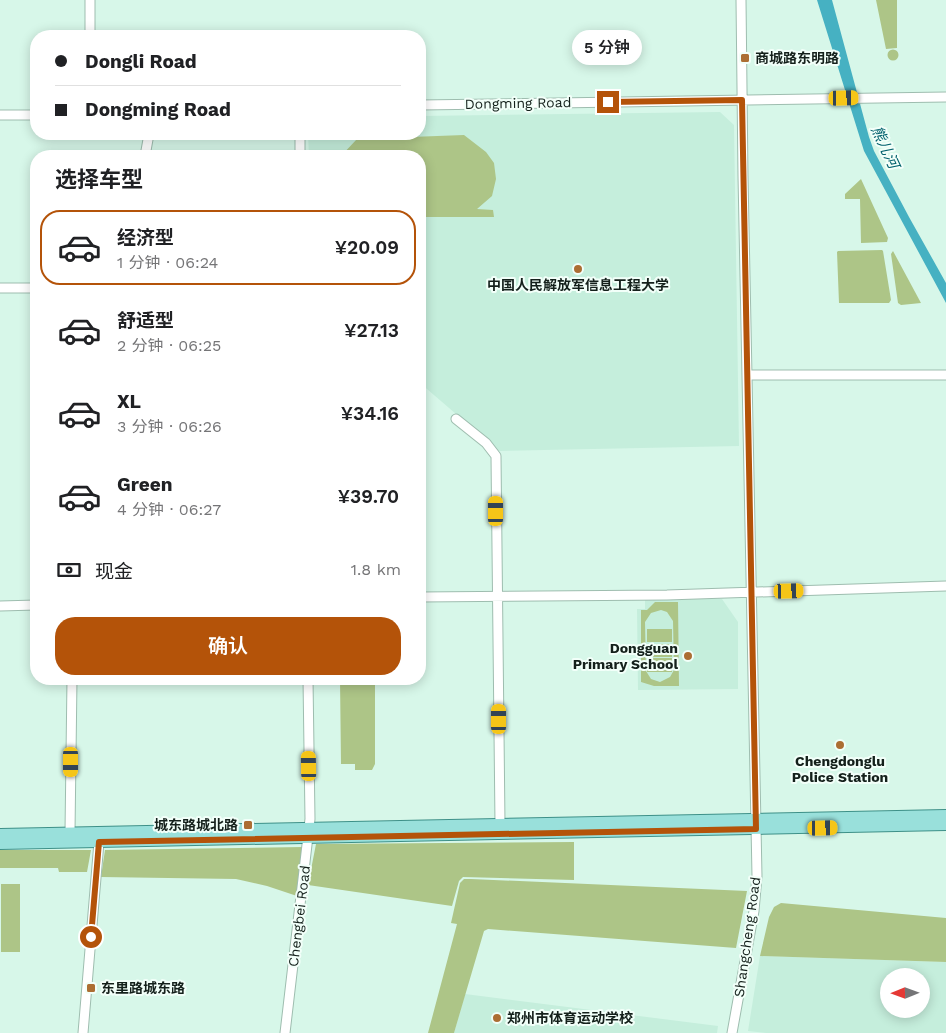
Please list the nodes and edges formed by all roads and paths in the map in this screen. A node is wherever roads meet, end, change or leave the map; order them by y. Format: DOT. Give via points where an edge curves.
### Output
graph roads {
  1 [pos="90,0"];
  2 [pos="741,0"];
  3 [pos="90,30"];
  4 [pos="946,96"];
  5 [pos="742,100"];
  6 [pos="426,105"];
  7 [pos="0,115"];
  8 [pos="30,115"];
  9 [pos="0,288"];
  10 [pos="30,288"];
  11 [pos="747,375"];
  12 [pos="946,375"];
  13 [pos="456,419"];
  14 [pos="946,586"];
  15 [pos="751,592"];
  16 [pos="497,596"];
  17 [pos="426,597"];
  18 [pos="30,605"];
  19 [pos="0,606"];
  20 [pos="72,685"];
  21 [pos="308,685"];
  22 [pos="946,815"];
  23 [pos="500,824"];
  24 [pos="756,824"];
  25 [pos="946,825"];
  26 [pos="70,832"];
  27 [pos="308,833"];
  28 [pos="0,834"];
  29 [pos="99,842"];
  30 [pos="0,844"];
  31 [pos="83,1033"];
  32 [pos="285,1033"];
  33 [pos="732,1033"];
  1 -- 3 [label="street"];
  2 -- 5 [label="street, Shangcheng Road"];
  4 -- 5 [label="street, Dongming Road"];
  5 -- 6 [label="street, Dongming Road"];
  5 -- 11 [label="street, Shangcheng Road"];
  7 -- 8 [label="street"];
  9 -- 10 [label="street"];
  11 -- 12 [label="street"];
  11 -- 15 [label="street, Shangcheng Road"];
  13 -- 16 [label="street" via="486,443 496,456"];
  14 -- 15 [label="street"];
  15 -- 16 [label="street"];
  15 -- 24 [label="street, Shangcheng Road"];
  16 -- 17 [label="street"];
  16 -- 23 [label="street"];
  18 -- 19 [label="street"];
  20 -- 26 [label="street"];
  21 -- 27 [label="street, Chengbei Road"];
  22 -- 24 [label="main road"];
  23 -- 24 [label="main road"];
  23 -- 27 [label="main road"];
  24 -- 25 [label="main road"];
  24 -- 27 [label="main road"];
  24 -- 33 [label="street, Shangcheng Road" via="754,904"];
  26 -- 27 [label="main road"];
  26 -- 28 [label="main road"];
  27 -- 29 [label="main road"];
  27 -- 32 [label="street, Chengbei Road"];
  29 -- 30 [label="main road"];
  29 -- 31 [label="street"];
}
